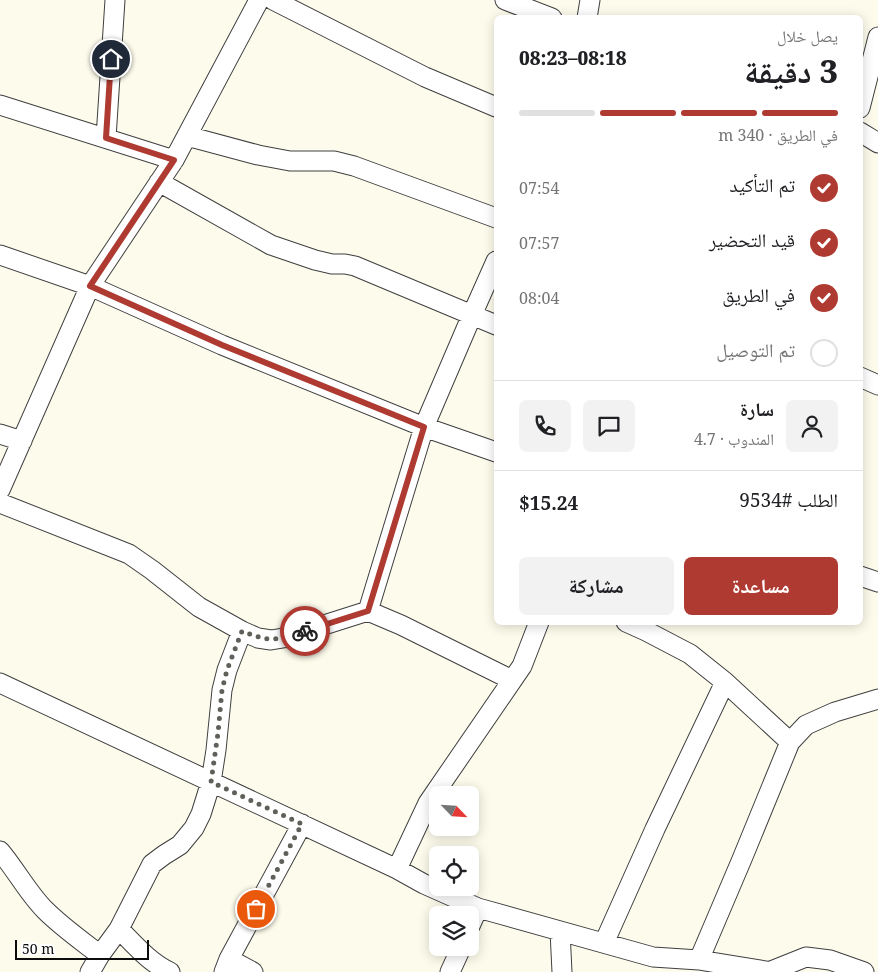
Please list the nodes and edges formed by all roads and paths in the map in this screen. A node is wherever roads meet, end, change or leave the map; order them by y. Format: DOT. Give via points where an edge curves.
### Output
graph roads {
  1 [pos="115,0"];
  2 [pos="259,0"];
  3 [pos="273,0"];
  4 [pos="505,0"];
  5 [pos="590,0"];
  6 [pos="544,15"];
  7 [pos="588,15"];
  8 [pos="878,37"];
  9 [pos="863,96"];
  10 [pos="0,105"];
  11 [pos="494,106"];
  12 [pos="863,134"];
  13 [pos="187,136"];
  14 [pos="106,138"];
  15 [pos="878,143"];
  16 [pos="174,160"];
  17 [pos="159,182"];
  18 [pos="494,217"];
  19 [pos="0,255"];
  20 [pos="494,266"];
  21 [pos="90,286"];
  22 [pos="472,315"];
  23 [pos="494,324"];
  24 [pos="863,378"];
  25 [pos="878,385"];
  26 [pos="424,427"];
  27 [pos="0,434"];
  28 [pos="22,441"];
  29 [pos="494,451"];
  30 [pos="0,490"];
  31 [pos="0,503"];
  32 [pos="863,577"];
  33 [pos="878,582"];
  34 [pos="368,611"];
  35 [pos="538,625"];
  36 [pos="633,625"];
  37 [pos="242,631"];
  38 [pos="512,680"];
  39 [pos="725,682"];
  40 [pos="0,684"];
  41 [pos="878,699"];
  42 [pos="790,742"];
  43 [pos="211,782"];
  44 [pos="302,824"];
  45 [pos="0,851"];
  46 [pos="397,869"];
  47 [pos="474,906"];
  48 [pos="479,908"];
  49 [pos="119,928"];
  50 [pos="560,931"];
  51 [pos="604,943"];
  52 [pos="100,955"];
  53 [pos="457,956"];
  54 [pos="699,960"];
  55 [pos="227,965"];
  56 [pos="90,972"];
  57 [pos="170,972"];
  58 [pos="253,972"];
  59 [pos="450,972"];
  60 [pos="562,972"];
  61 [pos="772,972"];
  62 [pos="864,972"];
  1 -- 14 [label="street"];
  2 -- 13 [label="street"];
  3 -- 11 [label="street" via="425,77"];
  4 -- 6 [label="street"];
  5 -- 7 [label="street"];
  8 -- 9 [label="street"];
  10 -- 14 [label="street"];
  12 -- 15 [label="street"];
  13 -- 16 [label="street"];
  13 -- 18 [label="street" via="290,161 334,161 354,166"];
  14 -- 16 [label="street"];
  16 -- 17 [label="street"];
  17 -- 21 [label="street"];
  17 -- 22 [label="street" via="271,245 315,260 356,266"];
  19 -- 21 [label="street"];
  20 -- 22 [label="street"];
  21 -- 26 [label="street" via="222,345"];
  21 -- 28 [label="street"];
  22 -- 23 [label="street"];
  22 -- 26 [label="street"];
  24 -- 25 [label="street"];
  26 -- 29 [label="street"];
  26 -- 34 [label="street"];
  27 -- 28 [label="street"];
  28 -- 30 [label="street"];
  31 -- 37 [label="street" via="129,554 199,606"];
  32 -- 33 [label="street"];
  34 -- 37 [label="street" via="271,640"];
  34 -- 38 [label="street"];
  35 -- 38 [label="street" via="522,666"];
  36 -- 39 [label="street" via="690,654"];
  37 -- 43 [label="street" via="222,690"];
  38 -- 46 [label="street" via="428,803"];
  39 -- 42 [label="street"];
  39 -- 51 [label="street" via="654,829"];
  40 -- 43 [label="street"];
  41 -- 42 [label="street" via="834,712 806,726"];
  42 -- 54 [label="street"];
  43 -- 44 [label="street"];
  43 -- 49 [label="street" via="194,828 180,845 152,864"];
  44 -- 46 [label="street"];
  44 -- 55 [label="street"];
  45 -- 52 [label="street" via="45,910"];
  46 -- 47 [label="street"];
  48 -- 50 [label="street"];
  49 -- 52 [label="street"];
  49 -- 57 [label="street" via="146,956"];
  50 -- 51 [label="street"];
  50 -- 60 [label="street"];
  51 -- 54 [label="street" via="653,957"];
  52 -- 56 [label="street"];
  53 -- 59 [label="street"];
  54 -- 61 [label="street"];
  55 -- 58 [label="street"];
  61 -- 62 [label="street" via="806,957 830,960"];
}
